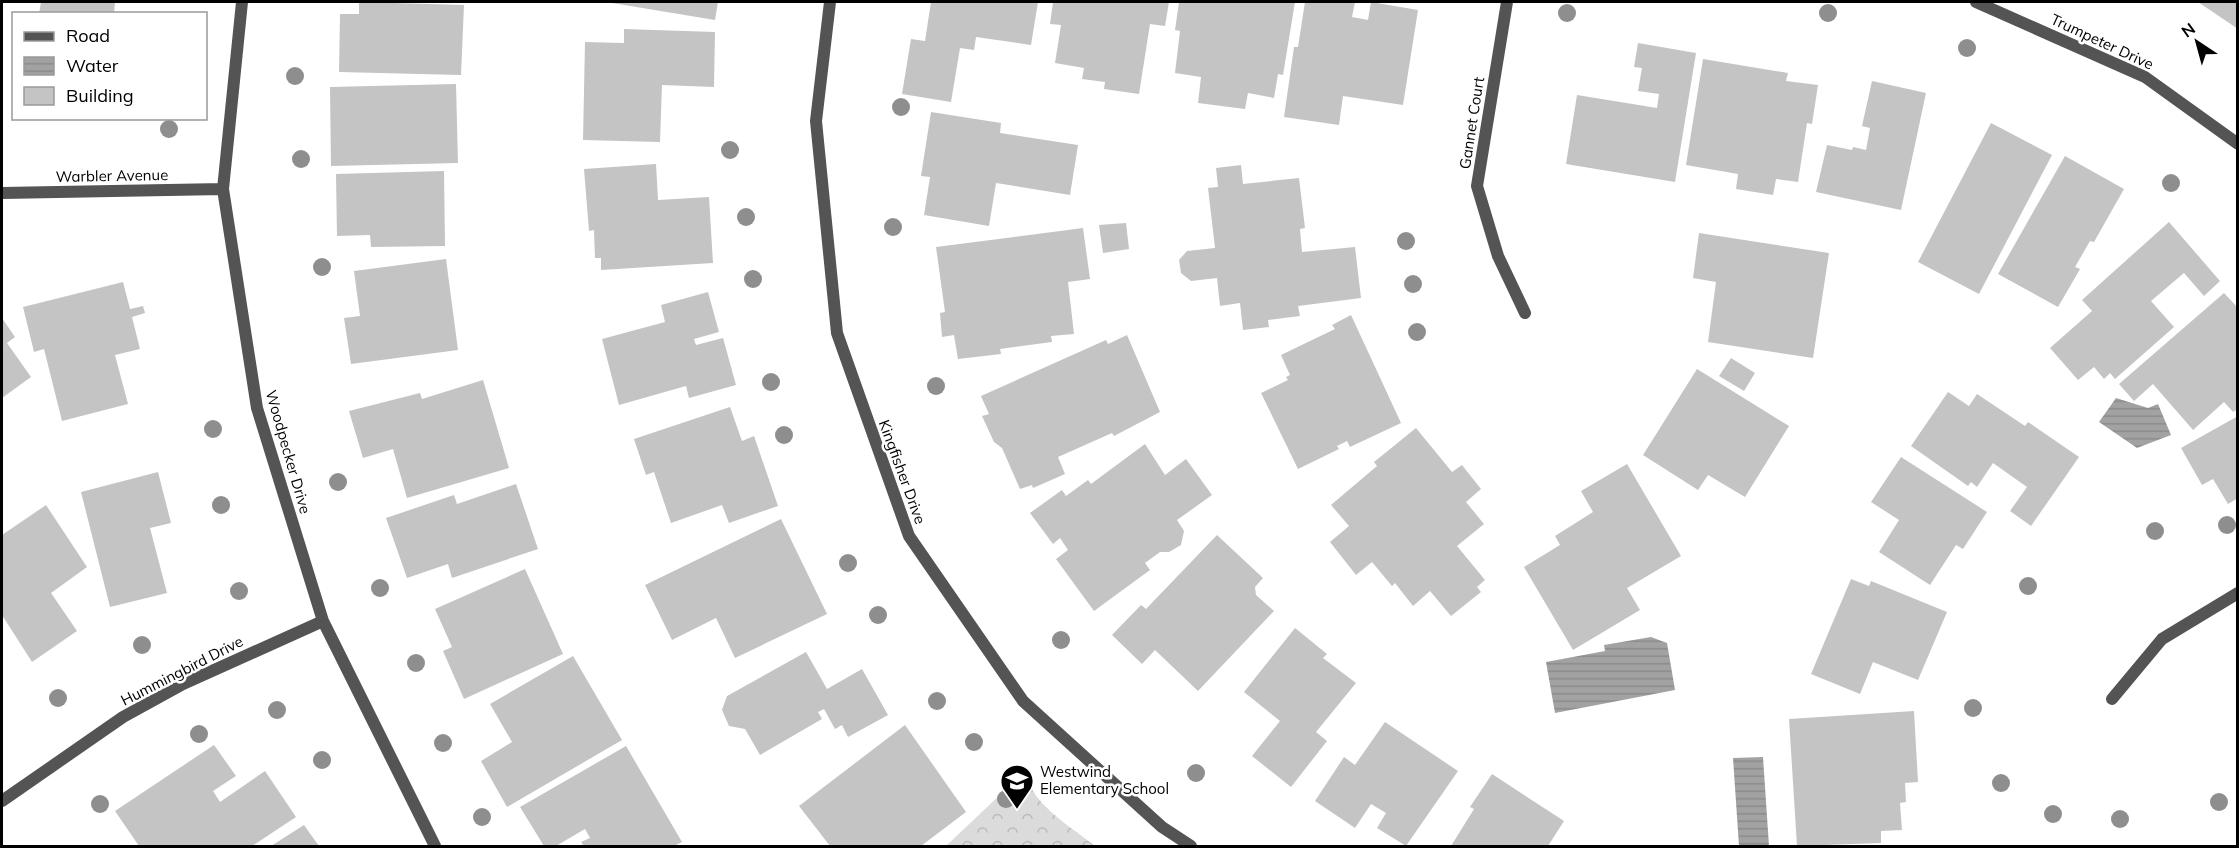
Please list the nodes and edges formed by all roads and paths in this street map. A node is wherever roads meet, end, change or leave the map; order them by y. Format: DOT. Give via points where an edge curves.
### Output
graph roads {
  1 [pos="242,2"];
  2 [pos="830,2"];
  3 [pos="1507,2"];
  4 [pos="1976,2"];
  5 [pos="1990,4"];
  6 [pos="2238,144"];
  7 [pos="223,189"];
  8 [pos="2,193"];
  9 [pos="1525,314"];
  10 [pos="2238,593"];
  11 [pos="323,621"];
  12 [pos="2112,699"];
  13 [pos="2,801"];
  14 [pos="435,846"];
  15 [pos="1191,846"];
  1 -- 7 [label="street, Woodpecker Drive"];
  2 -- 15 [label="street, Kingfisher Drive" via="816,121 837,333 909,536 1023,701 1162,827"];
  3 -- 9 [label="street, Gannet Court" via="1477,186 1498,256"];
  4 -- 5 [label="street, Trumpeter Drive"];
  5 -- 6 [label="street, Trumpeter Drive" via="2145,77"];
  7 -- 8 [label="street, Warbler Avenue"];
  7 -- 11 [label="street, Woodpecker Drive" via="257,408"];
  10 -- 12 [label="street" via="2162,639"];
  11 -- 13 [label="street, Hummingbird Drive" via="143,706"];
  11 -- 14 [label="street, Woodpecker Drive"];
}
